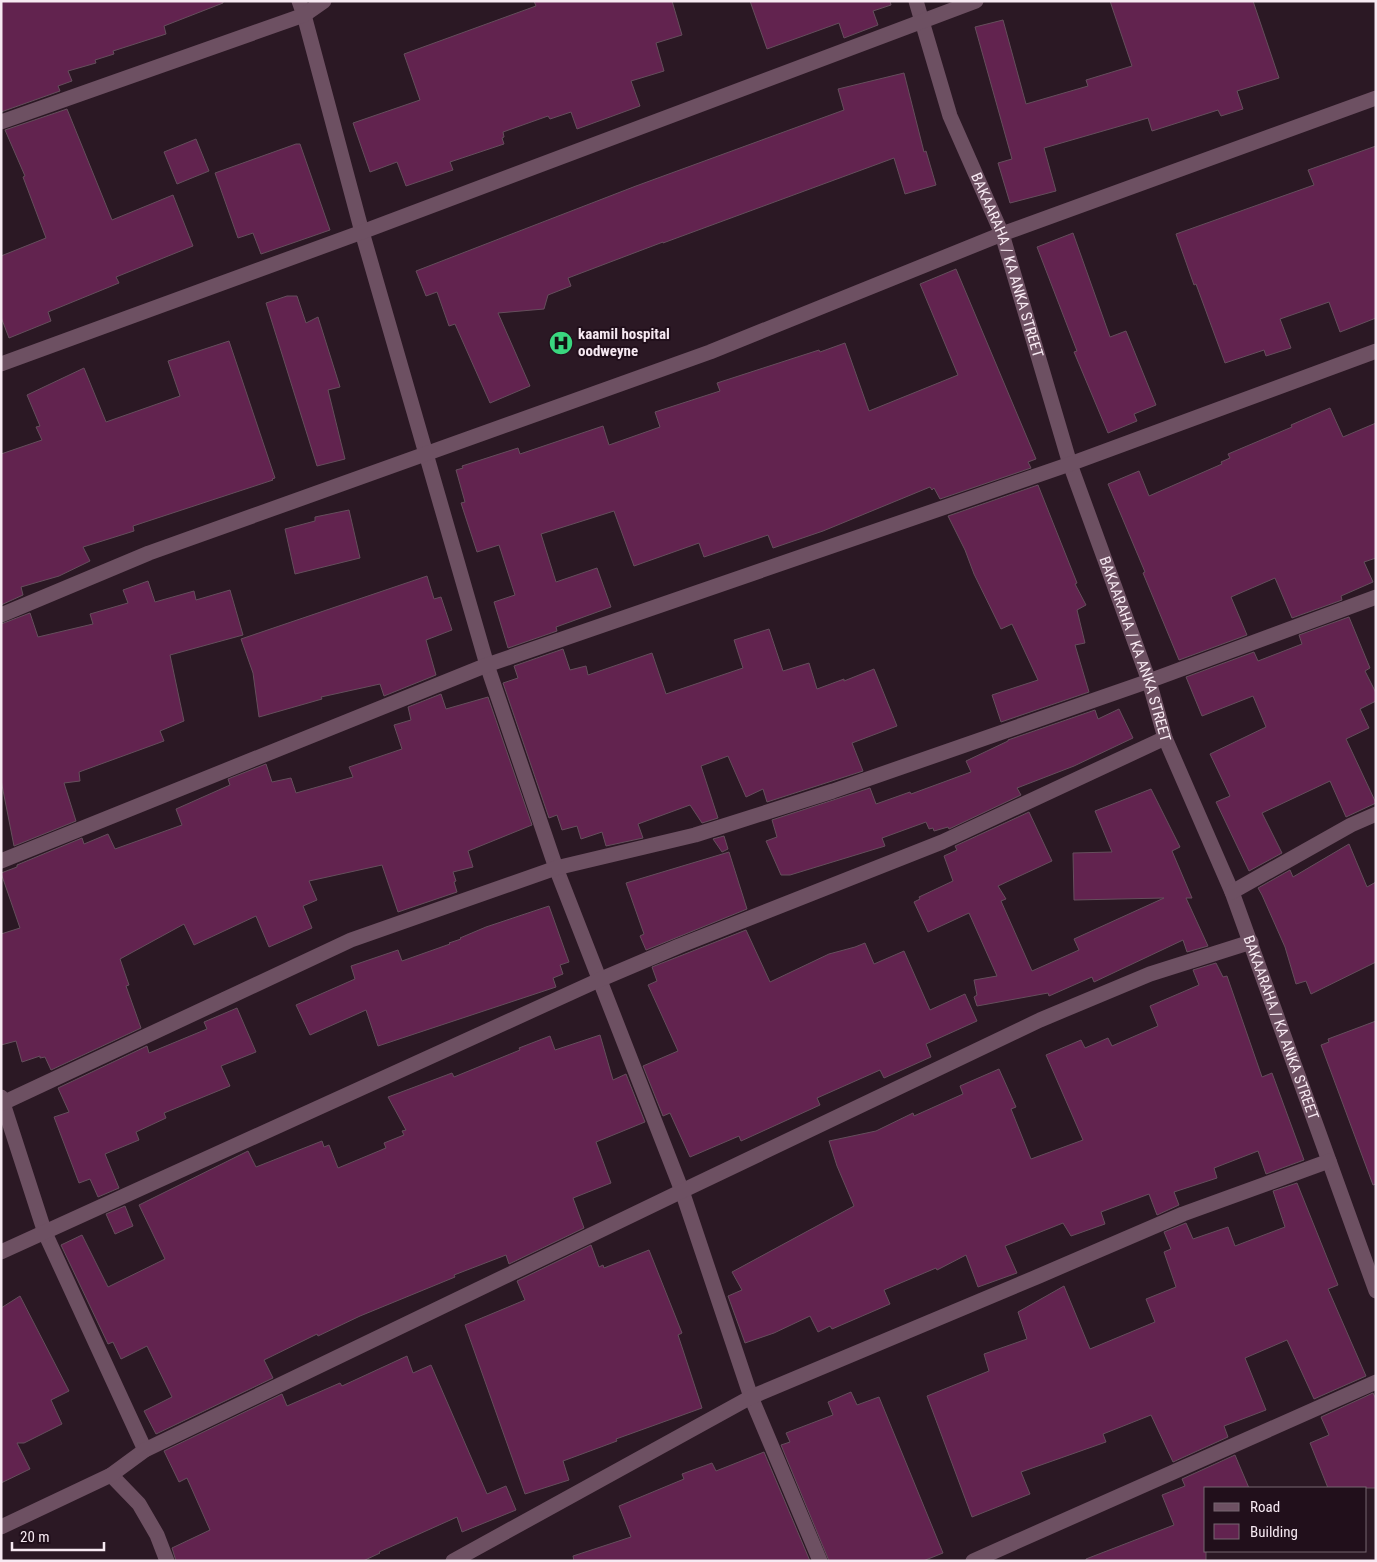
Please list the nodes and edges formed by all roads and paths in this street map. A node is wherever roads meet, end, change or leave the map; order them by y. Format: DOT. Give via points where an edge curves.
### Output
graph roads {
  1 [pos="324,1"];
  2 [pos="916,1"];
  3 [pos="976,1"];
  4 [pos="301,8"];
  5 [pos="921,21"];
  6 [pos="1376,98"];
  7 [pos="1,122"];
  8 [pos="362,232"];
  9 [pos="1002,234"];
  10 [pos="1376,351"];
  11 [pos="1,364"];
  12 [pos="427,453"];
  13 [pos="1070,464"];
  14 [pos="1376,597"];
  15 [pos="1,615"];
  16 [pos="487,665"];
  17 [pos="1149,681"];
  18 [pos="1165,738"];
  19 [pos="1376,814"];
  20 [pos="1,862"];
  21 [pos="556,868"];
  22 [pos="1232,892"];
  23 [pos="1251,942"];
  24 [pos="599,980"];
  25 [pos="2,1100"];
  26 [pos="1329,1161"];
  27 [pos="682,1191"];
  28 [pos="46,1233"];
  29 [pos="1,1252"];
  30 [pos="1376,1291"];
  31 [pos="1376,1382"];
  32 [pos="751,1396"];
  33 [pos="145,1450"];
  34 [pos="111,1475"];
  35 [pos="1,1527"];
  36 [pos="167,1561"];
  37 [pos="452,1561"];
  38 [pos="820,1561"];
  39 [pos="973,1561"];
  1 -- 4 [label="street"];
  2 -- 5 [label="street, BAKAARAHA / KA ANKA STREET"];
  3 -- 5 [label="street"];
  4 -- 7 [label="street"];
  4 -- 8 [label="street"];
  5 -- 8 [label="street"];
  5 -- 9 [label="street, BAKAARAHA / KA ANKA STREET" via="950,116"];
  6 -- 9 [label="street"];
  8 -- 11 [label="street"];
  8 -- 12 [label="street"];
  9 -- 12 [label="street" via="710,352"];
  9 -- 13 [label="street, BAKAARAHA / KA ANKA STREET"];
  10 -- 13 [label="street"];
  12 -- 15 [label="street" via="149,553"];
  12 -- 16 [label="street"];
  13 -- 16 [label="street"];
  13 -- 17 [label="street, BAKAARAHA / KA ANKA STREET"];
  14 -- 17 [label="street"];
  16 -- 20 [label="street"];
  16 -- 21 [label="street"];
  17 -- 18 [label="street, BAKAARAHA / KA ANKA STREET"];
  17 -- 21 [label="street" via="833,791 695,835"];
  18 -- 22 [label="street, BAKAARAHA / KA ANKA STREET"];
  18 -- 24 [label="street" via="942,842"];
  19 -- 22 [label="street"];
  21 -- 24 [label="street"];
  21 -- 25 [label="street" via="351,940"];
  22 -- 23 [label="street, BAKAARAHA / KA ANKA STREET"];
  23 -- 26 [label="street, BAKAARAHA / KA ANKA STREET"];
  23 -- 27 [label="street" via="1150,974 1040,1020"];
  24 -- 27 [label="street"];
  24 -- 28 [label="street"];
  25 -- 28 [label="street"];
  26 -- 30 [label="street, BAKAARAHA / KA ANKA STREET"];
  26 -- 32 [label="street" via="1183,1214"];
  27 -- 32 [label="street"];
  27 -- 33 [label="street"];
  28 -- 29 [label="street"];
  28 -- 33 [label="street"];
  31 -- 39 [label="street"];
  32 -- 37 [label="street"];
  32 -- 38 [label="street"];
  33 -- 34 [label="street"];
  34 -- 35 [label="street"];
  34 -- 36 [label="street" via="139,1504"];
}
